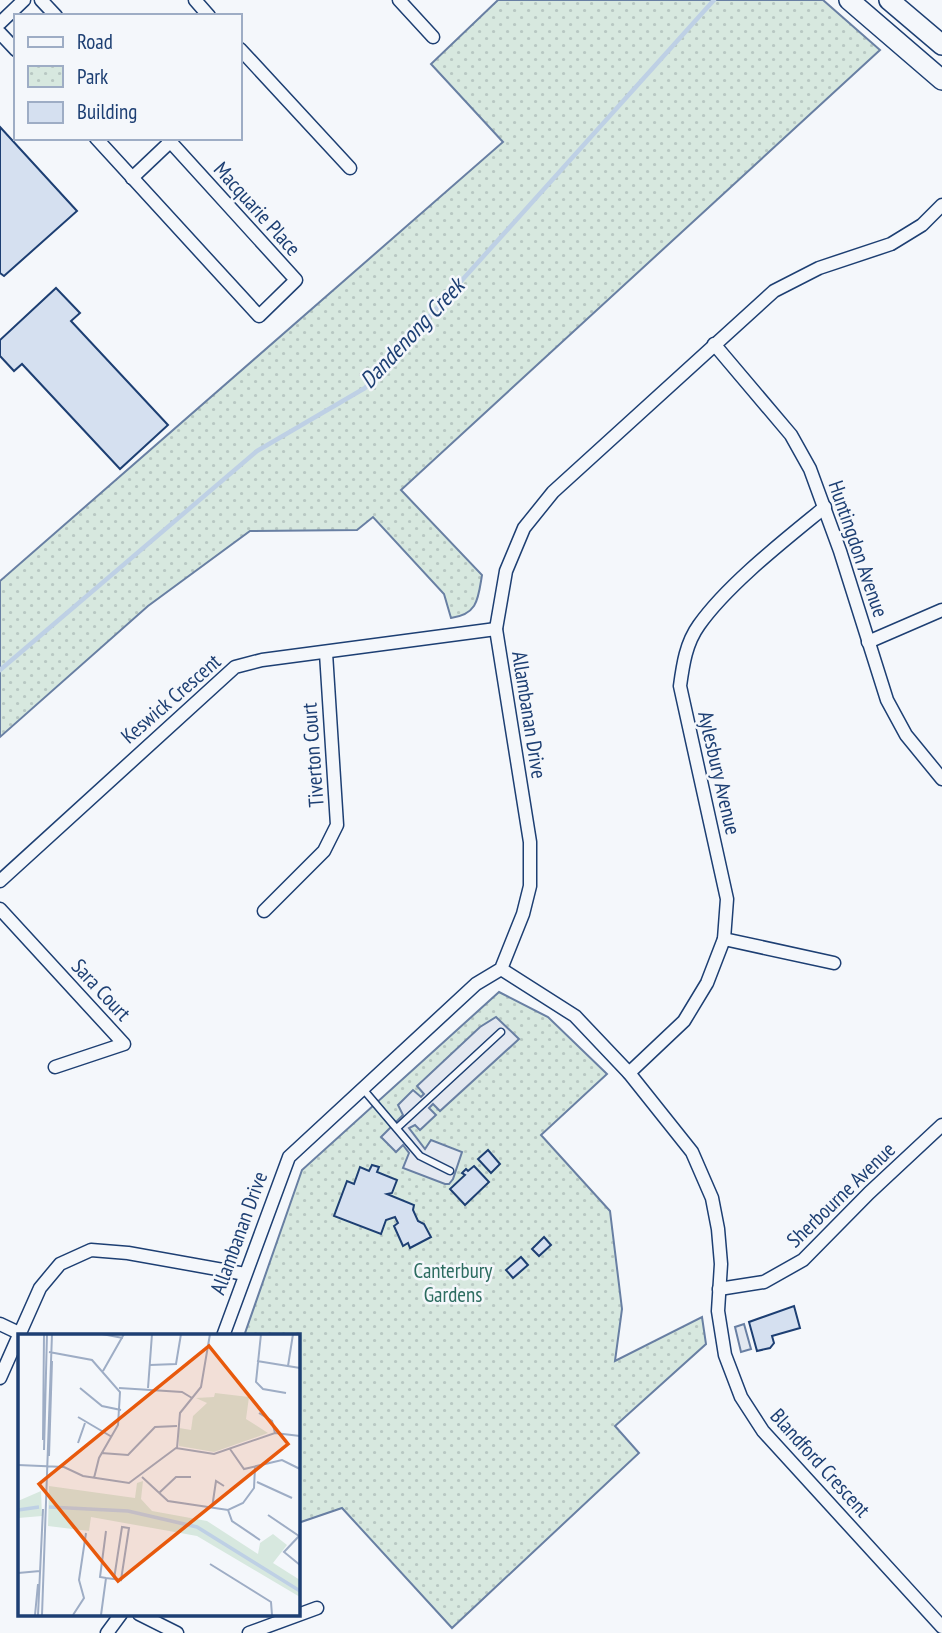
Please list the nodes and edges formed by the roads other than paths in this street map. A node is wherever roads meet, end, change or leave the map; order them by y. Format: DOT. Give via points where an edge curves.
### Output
graph roads {
  1 [pos="24,0"];
  2 [pos="41,0"];
  3 [pos="195,0"];
  4 [pos="399,0"];
  5 [pos="849,0"];
  6 [pos="889,0"];
  7 [pos="54,14"];
  8 [pos="207,14"];
  9 [pos="0,23"];
  10 [pos="0,33"];
  11 [pos="433,37"];
  12 [pos="942,45"];
  13 [pos="14,48"];
  14 [pos="242,51"];
  15 [pos="942,80"];
  16 [pos="98,140"];
  17 [pos="169,140"];
  18 [pos="350,168"];
  19 [pos="132,177"];
  20 [pos="942,205"];
  21 [pos="714,344"];
  22 [pos="825,507"];
  23 [pos="942,610"];
  24 [pos="496,629"];
  25 [pos="868,642"];
  26 [pos="326,653"];
  27 [pos="942,779"];
  28 [pos="0,881"];
  29 [pos="0,909"];
  30 [pos="264,911"];
  31 [pos="724,939"];
  32 [pos="834,963"];
  33 [pos="501,969"];
  34 [pos="501,1032"];
  35 [pos="55,1067"];
  36 [pos="629,1073"];
  37 [pos="362,1088"];
  38 [pos="942,1125"];
  39 [pos="397,1128"];
  40 [pos="450,1171"];
  41 [pos="245,1274"];
  42 [pos="719,1289"];
  43 [pos="0,1324"];
  44 [pos="19,1333"];
  45 [pos="223,1334"];
  46 [pos="18,1335"];
  47 [pos="0,1378"];
  48 [pos="317,1608"];
  49 [pos="299,1615"];
  50 [pos="120,1616"];
  51 [pos="143,1616"];
  52 [pos="295,1616"];
  53 [pos="942,1626"];
  54 [pos="107,1633"];
  55 [pos="177,1633"];
  56 [pos="248,1633"];
  1 -- 9 [label="street"];
  2 -- 7 [label="street"];
  3 -- 8 [label="street"];
  4 -- 11 [label="street"];
  5 -- 15 [label="main road"];
  6 -- 12 [label="main road"];
  10 -- 13 [label="street"];
  14 -- 18 [label="street"];
  16 -- 19 [label="street, Macquarie Place"];
  17 -- 19 [label="street, Macquarie Place"];
  17 -- 19 [label="street, Macquarie Place" via="296,280 260,316"];
  20 -- 21 [label="street, Allambanan Drive" via="922,225 891,244 819,268 774,291"];
  21 -- 22 [label="street, Huntingdon Avenue" via="791,435"];
  21 -- 24 [label="street, Allambanan Drive" via="553,492 524,528 506,571"];
  22 -- 25 [label="street, Huntingdon Avenue"];
  22 -- 31 [label="street, Aylesbury Avenue" via="729,592 698,625 685,651 680,686 727,899"];
  23 -- 25 [label="street"];
  24 -- 26 [label="street, Keswick Crescent"];
  24 -- 33 [label="street, Allambanan Drive" via="531,862 523,914"];
  25 -- 27 [label="street, Huntingdon Avenue" via="895,716"];
  26 -- 28 [label="street, Keswick Crescent" via="236,667"];
  26 -- 30 [label="street, Tiverton Court" via="337,825 324,851"];
  29 -- 35 [label="street, Sara Court" via="124,1044"];
  31 -- 32 [label="street"];
  31 -- 36 [label="street, Aylesbury Avenue" via="707,983 684,1021"];
  33 -- 36 [label="street, Blandford Crescent" via="575,1016"];
  33 -- 37 [label="street, Allambanan Drive" via="477,984"];
  34 -- 39 [label="lane"];
  36 -- 42 [label="street, Blandford Crescent" via="702,1171 718,1229"];
  37 -- 39 [label="lane"];
  37 -- 41 [label="street, Allambanan Drive" via="289,1157"];
  38 -- 42 [label="street, Sherbourne Avenue" via="803,1260 764,1282"];
  39 -- 40 [label="lane" via="420,1156"];
  41 -- 44 [label="street" via="91,1250 61,1264 40,1288"];
  41 -- 45 [label="street, Allambanan Drive"];
  42 -- 53 [label="street, Blandford Crescent" via="725,1355 752,1416"];
  43 -- 44 [label="street"];
  46 -- 47 [label="street"];
  48 -- 49 [label="street"];
  50 -- 54 [label="street"];
  51 -- 55 [label="street"];
  52 -- 56 [label="street"];
}
